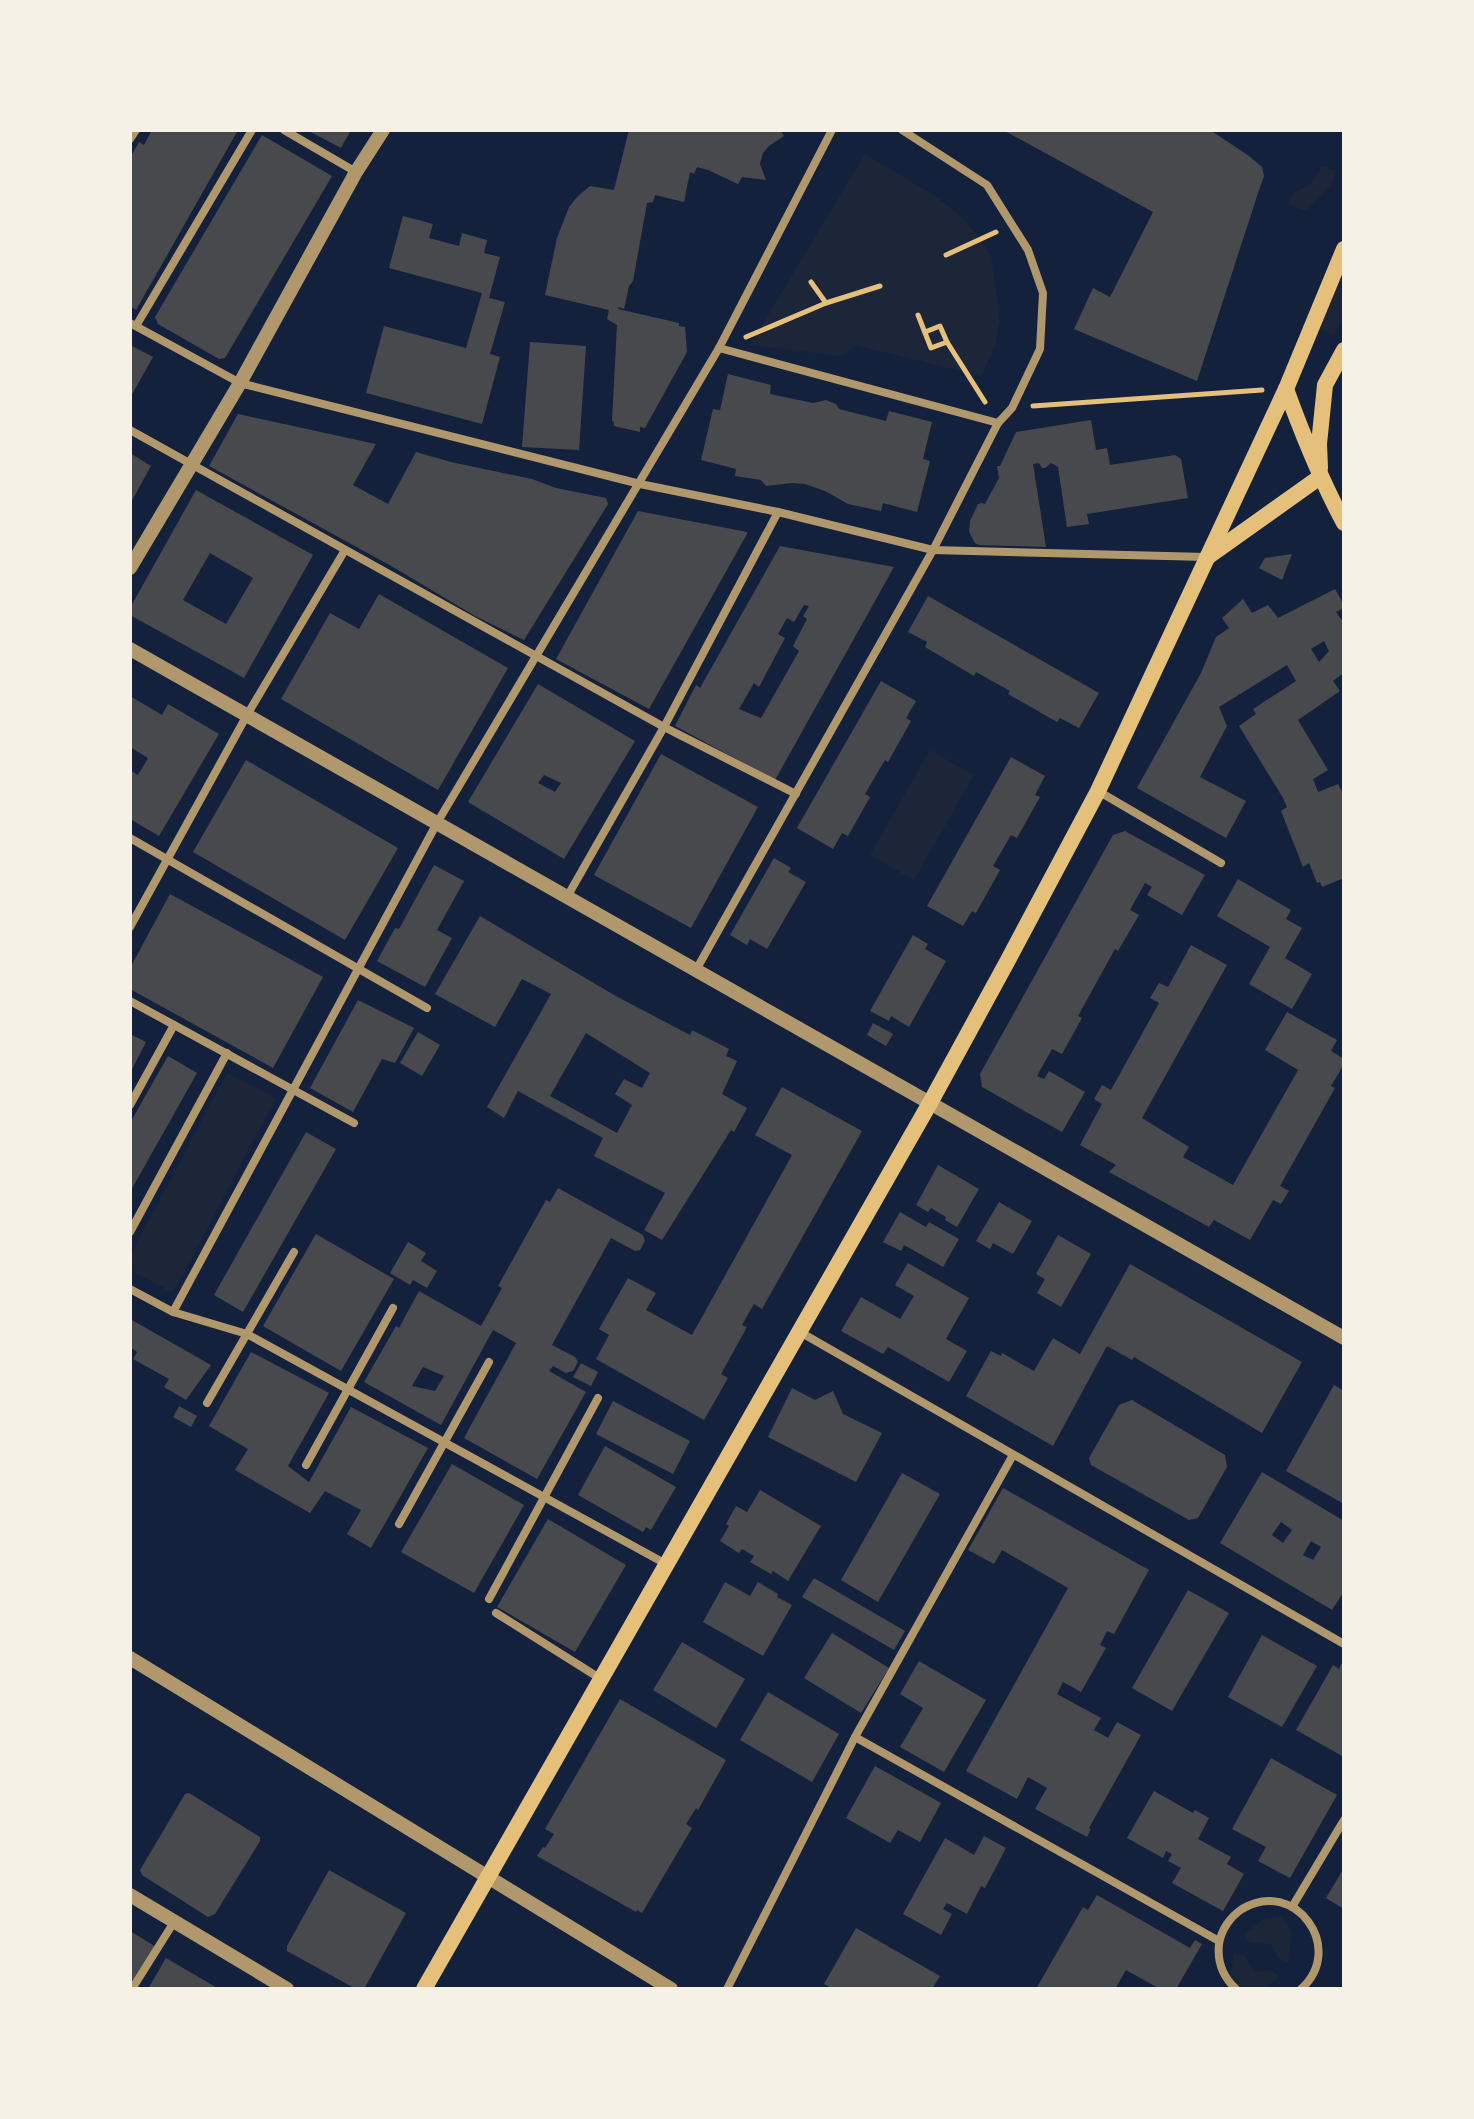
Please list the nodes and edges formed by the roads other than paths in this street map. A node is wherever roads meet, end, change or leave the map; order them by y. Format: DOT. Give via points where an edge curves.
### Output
graph roads {
  1 [pos="136,130"];
  2 [pos="252,130"];
  3 [pos="284,130"];
  4 [pos="383,130"];
  5 [pos="832,130"];
  6 [pos="902,130"];
  7 [pos="130,139"];
  8 [pos="356,172"];
  9 [pos="1344,249"];
  10 [pos="133,324"];
  11 [pos="719,348"];
  12 [pos="1344,350"];
  13 [pos="240,383"];
  14 [pos="1286,389"];
  15 [pos="998,423"];
  16 [pos="130,430"];
  17 [pos="191,465"];
  18 [pos="1320,477"];
  19 [pos="640,484"];
  20 [pos="778,512"];
  21 [pos="1344,523"];
  22 [pos="345,550"];
  23 [pos="933,550"];
  24 [pos="1208,557"];
  25 [pos="130,568"];
  26 [pos="130,649"];
  27 [pos="536,656"];
  28 [pos="247,715"];
  29 [pos="664,727"];
  30 [pos="1098,791"];
  31 [pos="796,794"];
  32 [pos="437,823"];
  33 [pos="130,838"];
  34 [pos="168,859"];
  35 [pos="1221,863"];
  36 [pos="567,897"];
  37 [pos="130,927"];
  38 [pos="358,969"];
  39 [pos="696,970"];
  40 [pos="130,1001"];
  41 [pos="427,1008"];
  42 [pos="174,1025"];
  43 [pos="227,1053"];
  44 [pos="293,1090"];
  45 [pos="930,1103"];
  46 [pos="130,1105"];
  47 [pos="354,1123"];
  48 [pos="130,1232"];
  49 [pos="294,1252"];
  50 [pos="130,1289"];
  51 [pos="393,1308"];
  52 [pos="173,1312"];
  53 [pos="799,1332"];
  54 [pos="247,1334"];
  55 [pos="1344,1338"];
  56 [pos="489,1362"];
  57 [pos="348,1390"];
  58 [pos="598,1398"];
  59 [pos="207,1403"];
  60 [pos="444,1443"];
  61 [pos="1013,1455"];
  62 [pos="306,1465"];
  63 [pos="544,1497"];
  64 [pos="399,1524"];
  65 [pos="666,1564"];
  66 [pos="489,1599"];
  67 [pos="496,1613"];
  68 [pos="1344,1644"];
  69 [pos="130,1658"];
  70 [pos="601,1679"];
  71 [pos="855,1737"];
  72 [pos="1344,1820"];
  73 [pos="488,1876"];
  74 [pos="130,1895"];
  75 [pos="1292,1907"];
  76 [pos="174,1922"];
  77 [pos="1219,1941"];
  78 [pos="276,1986"];
  79 [pos="1305,1986"];
  80 [pos="132,1989"];
  81 [pos="424,1989"];
  82 [pos="671,1989"];
  83 [pos="727,1989"];
  84 [pos="1236,1989"];
  85 [pos="1318,1989"];
  1 -- 7 [label="street"];
  2 -- 10 [label="street"];
  3 -- 8 [label="street"];
  4 -- 8 [label="street"];
  5 -- 11 [label="street"];
  6 -- 15 [label="street" via="987,185 1028,250 1043,293 1040,349 1012,408"];
  8 -- 13 [label="street"];
  9 -- 14 [label="main road"];
  10 -- 13 [label="street"];
  11 -- 15 [label="street"];
  11 -- 19 [label="street"];
  12 -- 18 [label="main road" via="1325,385"];
  13 -- 17 [label="street"];
  13 -- 19 [label="street"];
  14 -- 18 [label="main road"];
  14 -- 24 [label="main road"];
  15 -- 23 [label="street"];
  16 -- 17 [label="street"];
  17 -- 22 [label="street"];
  17 -- 25 [label="street"];
  18 -- 21 [label="main road"];
  18 -- 24 [label="main road"];
  19 -- 20 [label="street"];
  19 -- 27 [label="street"];
  20 -- 23 [label="street"];
  20 -- 29 [label="street"];
  22 -- 27 [label="street"];
  22 -- 28 [label="street"];
  23 -- 24 [label="street"];
  23 -- 31 [label="street"];
  24 -- 30 [label="main road"];
  26 -- 28 [label="street"];
  27 -- 29 [label="street"];
  27 -- 32 [label="street"];
  28 -- 32 [label="street"];
  28 -- 34 [label="street"];
  29 -- 31 [label="street"];
  29 -- 36 [label="street"];
  30 -- 35 [label="street"];
  30 -- 45 [label="main road"];
  31 -- 39 [label="street"];
  32 -- 36 [label="street"];
  32 -- 38 [label="street"];
  33 -- 34 [label="street"];
  34 -- 37 [label="street"];
  34 -- 38 [label="street"];
  36 -- 39 [label="street"];
  38 -- 41 [label="street"];
  38 -- 44 [label="street"];
  39 -- 45 [label="street"];
  40 -- 42 [label="street"];
  42 -- 43 [label="street"];
  42 -- 46 [label="street"];
  43 -- 44 [label="street"];
  43 -- 48 [label="street"];
  44 -- 47 [label="street"];
  44 -- 52 [label="street"];
  45 -- 53 [label="main road"];
  45 -- 55 [label="street"];
  49 -- 54 [label="street"];
  50 -- 52 [label="street"];
  51 -- 57 [label="street"];
  52 -- 54 [label="street"];
  53 -- 61 [label="street"];
  53 -- 65 [label="main road"];
  54 -- 57 [label="street"];
  54 -- 59 [label="street"];
  56 -- 60 [label="street"];
  57 -- 60 [label="street"];
  57 -- 62 [label="street"];
  58 -- 63 [label="street"];
  60 -- 63 [label="street"];
  60 -- 64 [label="street"];
  61 -- 68 [label="street"];
  61 -- 71 [label="street"];
  63 -- 65 [label="street"];
  63 -- 66 [label="street"];
  65 -- 70 [label="main road"];
  67 -- 70 [label="street"];
  69 -- 73 [label="street"];
  70 -- 73 [label="main road"];
  71 -- 77 [label="street"];
  71 -- 83 [label="street"];
  72 -- 75 [label="street"];
  73 -- 81 [label="main road"];
  73 -- 82 [label="street"];
  74 -- 76 [label="street"];
  75 -- 77 [label="street" via="1277,1902 1247,1906 1234,1914"];
  75 -- 79 [label="street" via="1304,1915 1318,1941 1316,1970"];
  76 -- 78 [label="street"];
  76 -- 80 [label="street"];
  77 -- 84 [label="street" via="1223,1973"];
  79 -- 85 [label="street"];
}
